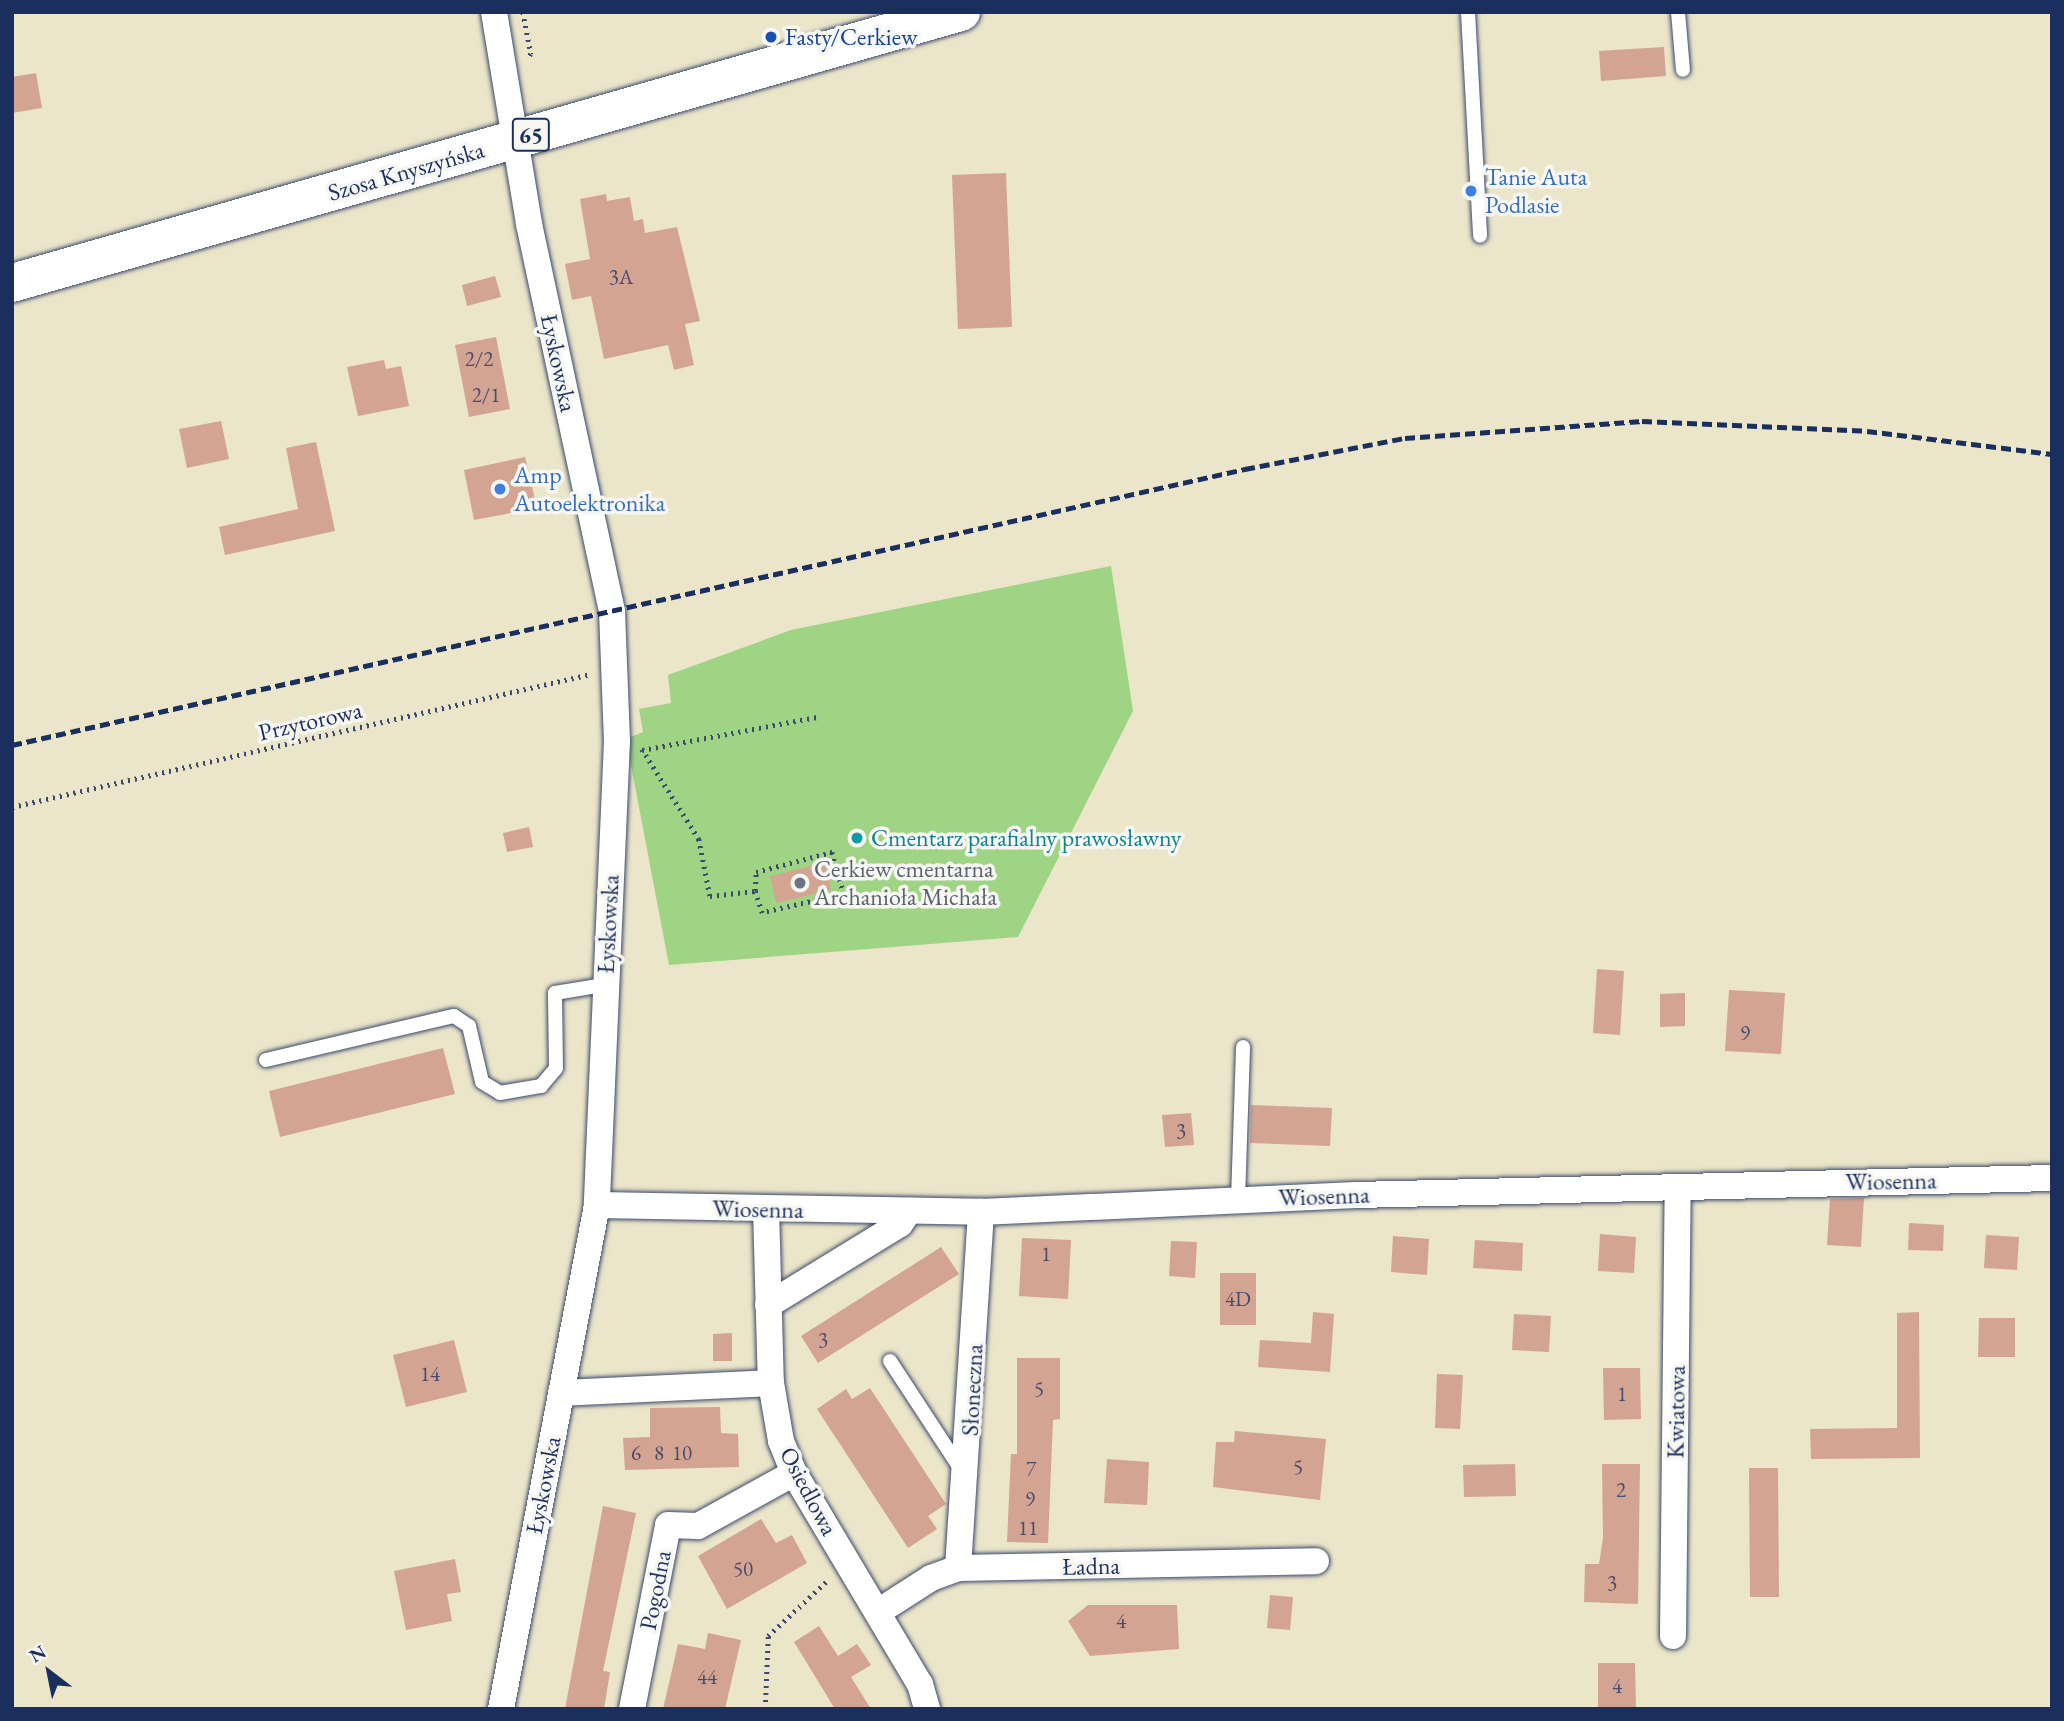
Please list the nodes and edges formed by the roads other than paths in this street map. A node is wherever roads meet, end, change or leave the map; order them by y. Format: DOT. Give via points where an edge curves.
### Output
graph roads {
  1 [pos="494,12"];
  2 [pos="961,12"];
  3 [pos="1468,12"];
  4 [pos="1678,12"];
  5 [pos="1683,70"];
  6 [pos="517,139"];
  7 [pos="1480,236"];
  8 [pos="12,283"];
  9 [pos="604,985"];
  10 [pos="1243,1047"];
  11 [pos="266,1060"];
  12 [pos="2052,1178"];
  13 [pos="1678,1187"];
  14 [pos="1238,1200"];
  15 [pos="597,1205"];
  16 [pos="766,1209"];
  17 [pos="909,1211"];
  18 [pos="981,1212"];
  19 [pos="768,1305"];
  20 [pos="890,1361"];
  21 [pos="771,1383"];
  22 [pos="561,1393"];
  23 [pos="794,1473"];
  24 [pos="967,1479"];
  25 [pos="1316,1561"];
  26 [pos="958,1568"];
  27 [pos="878,1612"];
  28 [pos="1673,1636"];
  29 [pos="501,1709"];
  30 [pos="632,1709"];
  31 [pos="928,1709"];
  1 -- 6 [label="street, Łyskowska"];
  2 -- 6 [label="main road, Szosa Knyszyńska / 65"];
  3 -- 7 [label="lane"];
  4 -- 5 [label="lane"];
  6 -- 8 [label="main road, Szosa Knyszyńska / 65"];
  6 -- 9 [label="street, Łyskowska" via="529,224 612,611 617,741"];
  9 -- 11 [label="lane" via="555,993 556,1068 541,1086 500,1094 482,1082 469,1026 454,1016"];
  9 -- 15 [label="street, Łyskowska"];
  10 -- 14 [label="lane"];
  12 -- 13 [label="street, Wiosenna"];
  13 -- 14 [label="street, Wiosenna"];
  13 -- 28 [label="street, Kwiatowa"];
  14 -- 18 [label="street, Wiosenna"];
  15 -- 16 [label="street, Wiosenna"];
  15 -- 22 [label="street, Łyskowska"];
  16 -- 17 [label="street, Wiosenna"];
  16 -- 19 [label="street, Osiedlowa"];
  17 -- 18 [label="street, Wiosenna"];
  17 -- 19 [label="street" via="900,1224"];
  18 -- 24 [label="street, Słoneczna"];
  19 -- 21 [label="street, Osiedlowa"];
  20 -- 24 [label="lane"];
  21 -- 22 [label="street"];
  21 -- 23 [label="street, Osiedlowa" via="781,1441"];
  22 -- 29 [label="street, Łyskowska"];
  23 -- 27 [label="street, Osiedlowa"];
  23 -- 30 [label="street, Pogodna" via="698,1526 668,1525"];
  24 -- 26 [label="street, Słoneczna"];
  25 -- 26 [label="street, Ładna"];
  26 -- 27 [label="street, Ładna" via="931,1578"];
  27 -- 31 [label="street, Osiedlowa" via="920,1684"];
}
